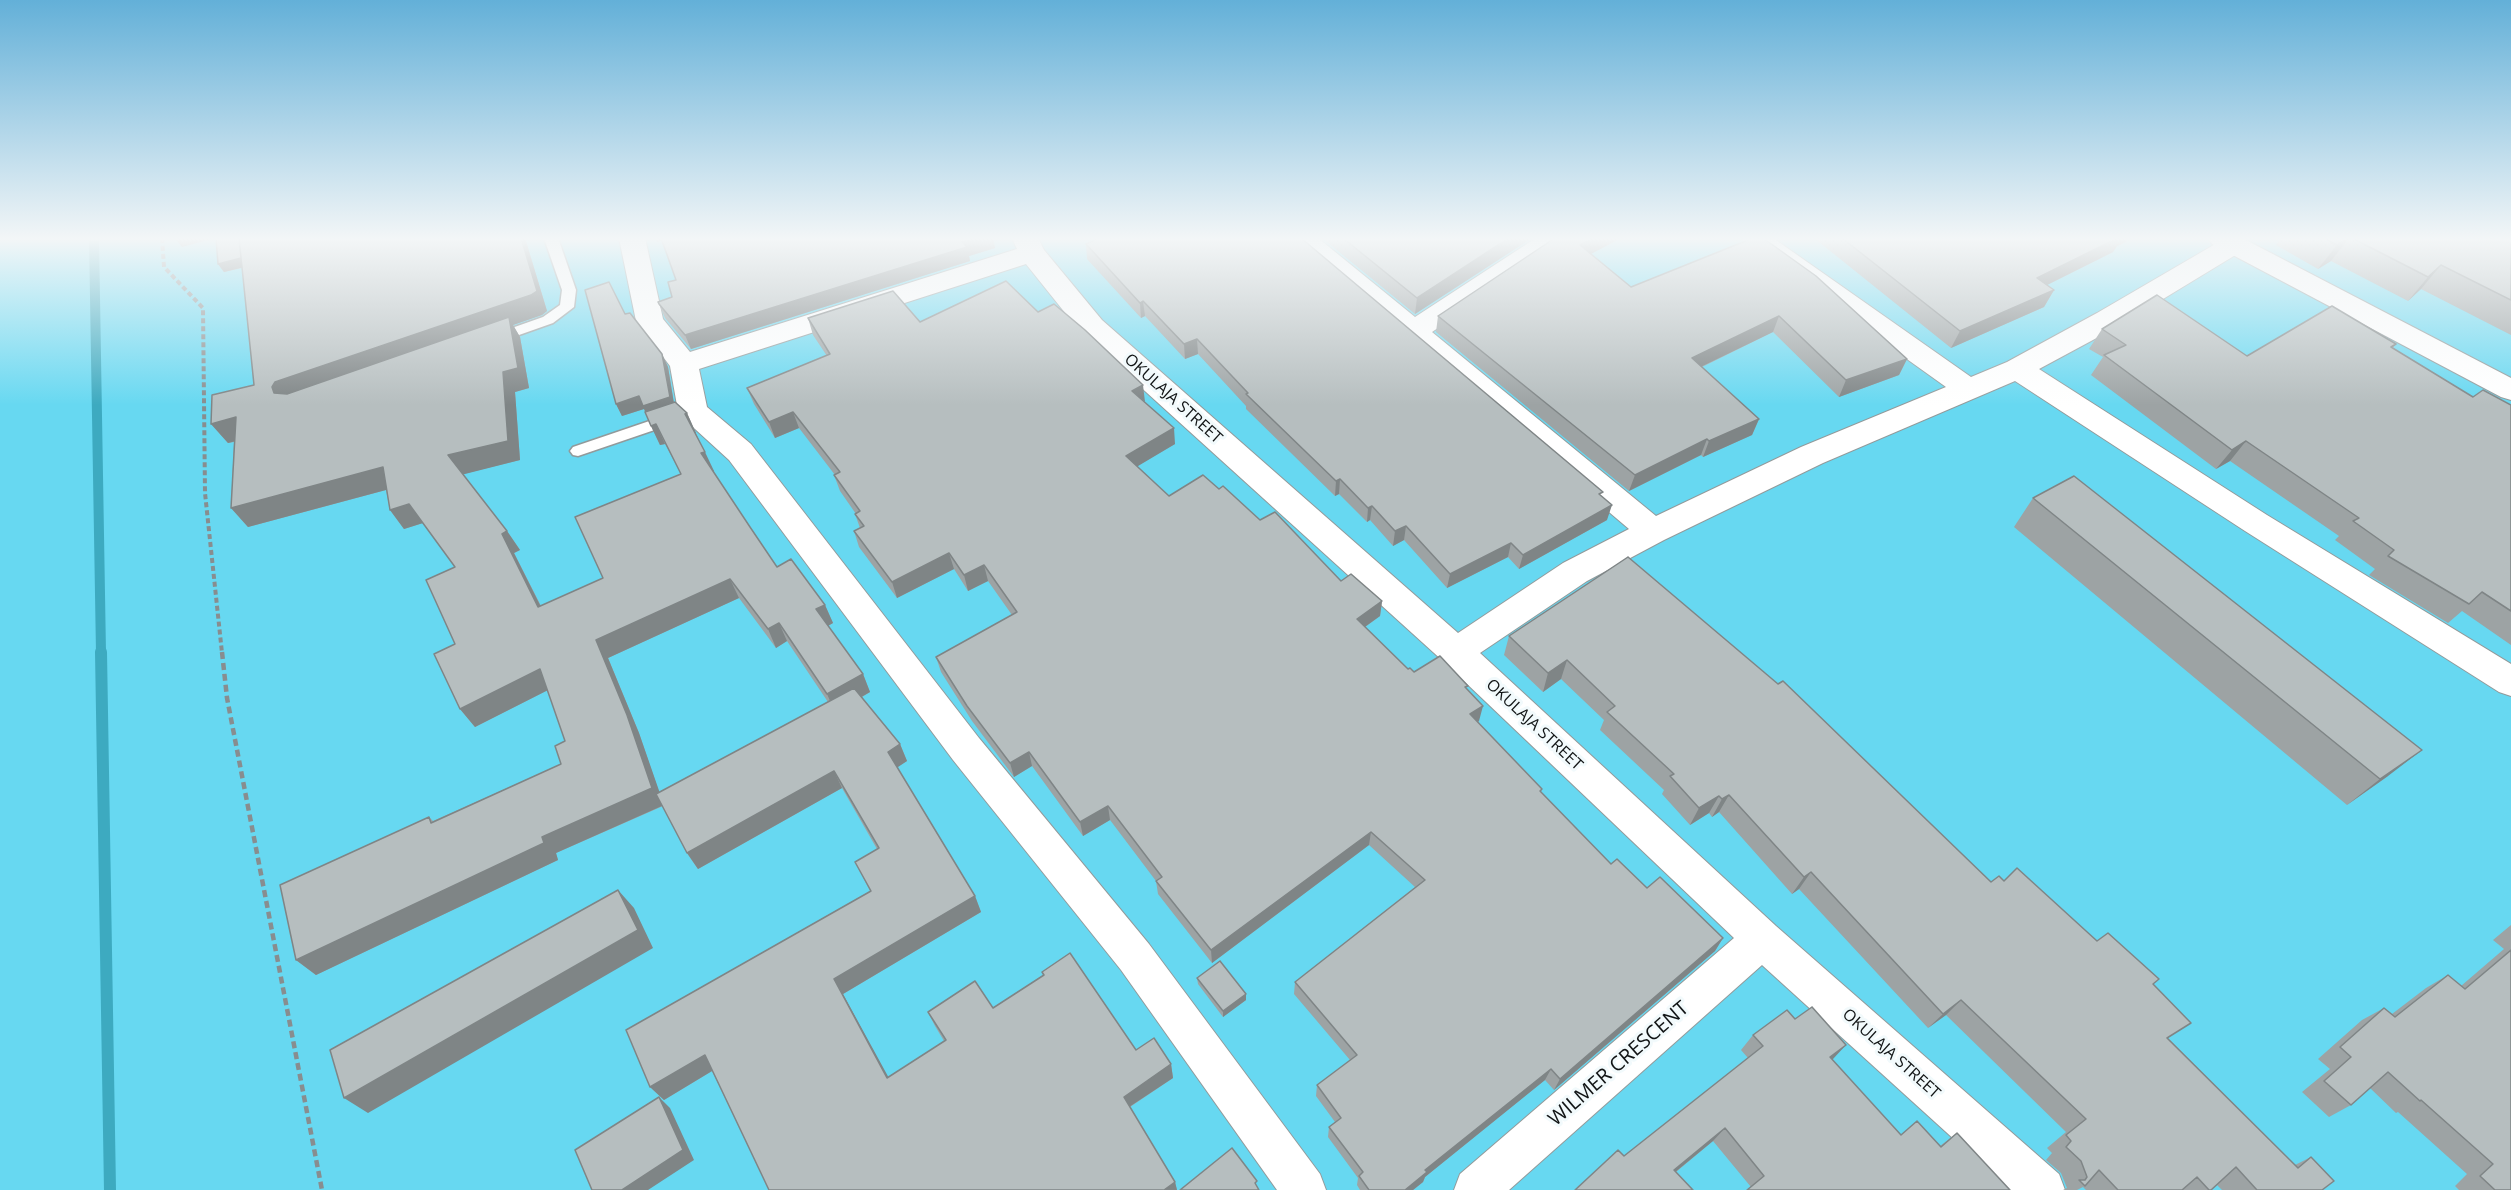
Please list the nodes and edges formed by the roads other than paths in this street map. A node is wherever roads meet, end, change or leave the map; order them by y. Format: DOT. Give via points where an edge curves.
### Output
graph roads {
  1 [pos="569,294"];
  2 [pos="644,294"];
  3 [pos="888,294"];
  4 [pos="1066,294"];
  5 [pos="1370,294"];
  6 [pos="1470,294"];
  7 [pos="1833,294"];
  8 [pos="2147,294"];
  9 [pos="2327,294"];
  10 [pos="1415,330"];
  11 [pos="483,343"];
  12 [pos="684,364"];
  13 [pos="2017,369"];
  14 [pos="1968,389"];
  15 [pos="2511,390"];
  16 [pos="693,411"];
  17 [pos="579,451"];
  18 [pos="1653,531"];
  19 [pos="1456,652"];
  20 [pos="2511,682"];
  21 [pos="1762,939"];
  22 [pos="1304,1190"];
  23 [pos="1476,1190"];
  24 [pos="2043,1190"];
  1 -- 11 [label="lane" via="567,307 549,320"];
  2 -- 12 [label="street" via="650,321"];
  3 -- 12 [label="street"];
  4 -- 19 [label="street, OKULAJA STREET" via="1092,327"];
  5 -- 10 [label="street"];
  6 -- 10 [label="street"];
  7 -- 14 [label="street"];
  8 -- 13 [label="street"];
  9 -- 15 [label="street"];
  10 -- 18 [label="street"];
  12 -- 16 [label="street"];
  13 -- 14 [label="street"];
  13 -- 20 [label="street"];
  14 -- 18 [label="street" via="1812,455"];
  16 -- 17 [label="lane"];
  16 -- 22 [label="street" via="740,452 966,749 1135,957"];
  18 -- 19 [label="street" via="1575,572"];
  19 -- 21 [label="street, OKULAJA STREET"];
  21 -- 23 [label="street, WILMER CRESCENT"];
  21 -- 24 [label="street, OKULAJA STREET"];
}
